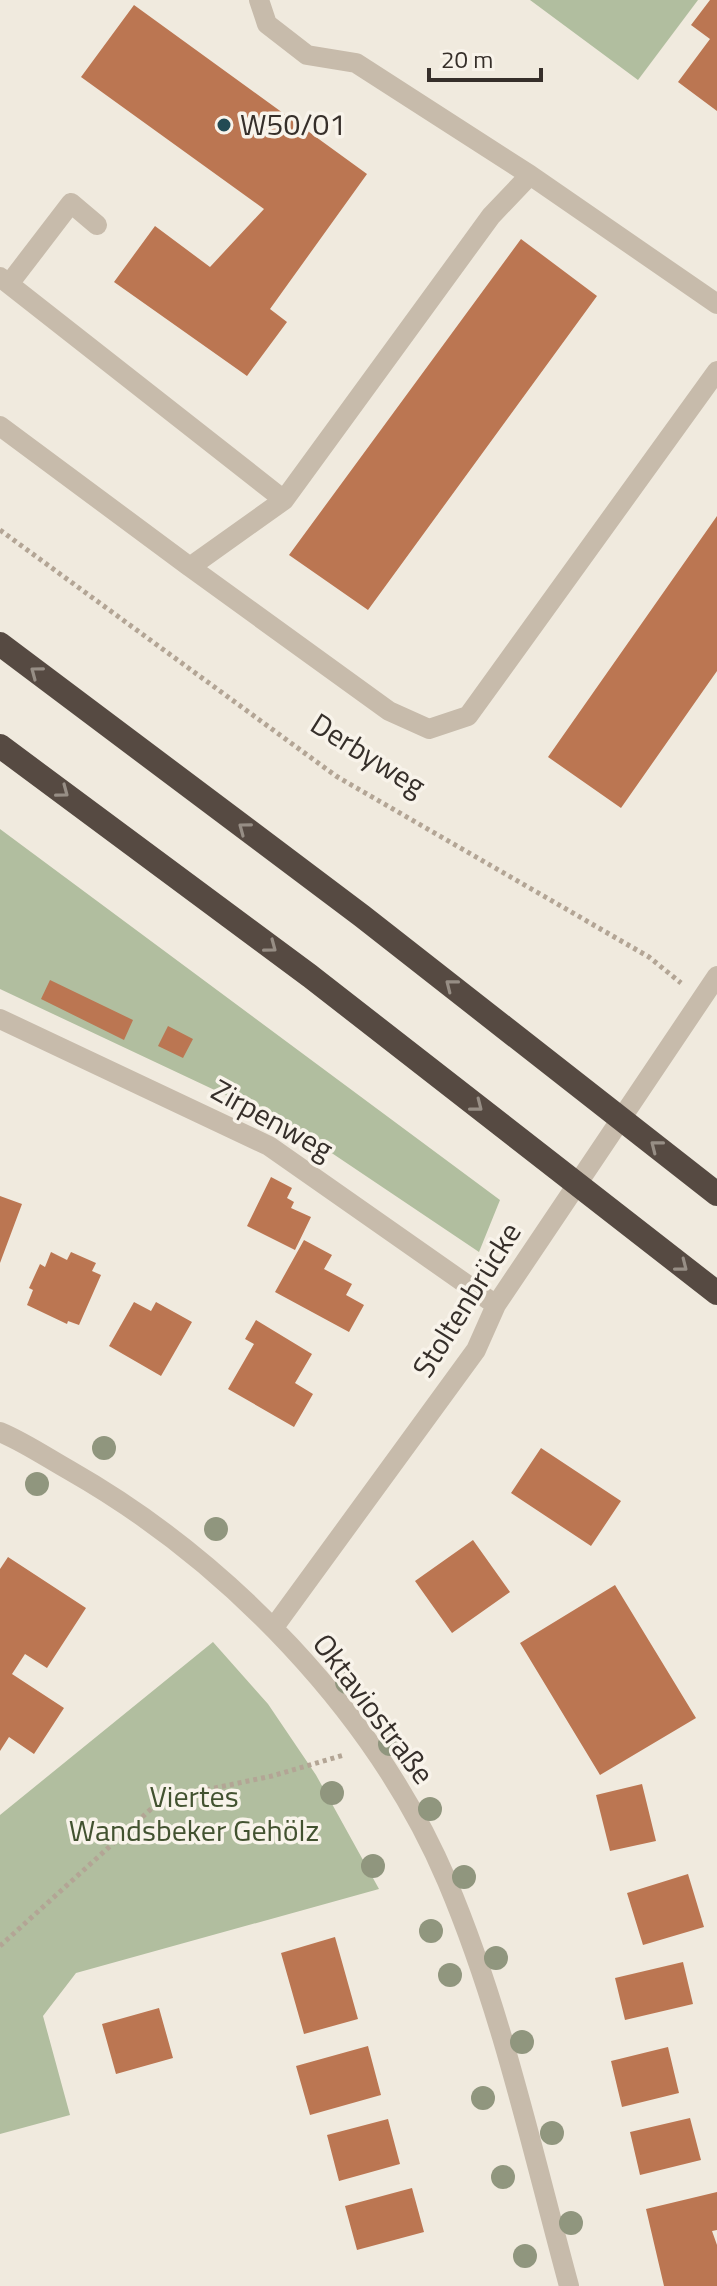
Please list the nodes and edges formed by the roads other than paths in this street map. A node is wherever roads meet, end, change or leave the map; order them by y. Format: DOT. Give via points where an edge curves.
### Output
graph roads {
  1 [pos="259,0"];
  2 [pos="530,175"];
  3 [pos="97,225"];
  4 [pos="5,280"];
  5 [pos="717,304"];
  6 [pos="717,371"];
  7 [pos="0,426"];
  8 [pos="284,500"];
  9 [pos="190,567"];
  10 [pos="0,644"];
  11 [pos="0,746"];
  12 [pos="717,976"];
  13 [pos="709,1004"];
  14 [pos="0,1019"];
  15 [pos="717,1194"];
  16 [pos="717,1293"];
  17 [pos="496,1305"];
  18 [pos="0,1432"];
  19 [pos="274,1627"];
  20 [pos="569,2286"];
  1 -- 2 [label="street" via="267,24 307,55 356,63"];
  2 -- 5 [label="street"];
  2 -- 8 [label="street" via="491,216"];
  3 -- 4 [label="street" via="71,203"];
  4 -- 8 [label="street"];
  6 -- 9 [label="street" via="468,716 429,729 389,711"];
  7 -- 9 [label="street"];
  8 -- 9 [label="street"];
  15 -- 10 [label="highway, one-way" via="362,916"];
  11 -- 16 [label="highway, one-way" via="310,976"];
  12 -- 13 [label="street, Stoltenbrücke"];
  13 -- 17 [label="street, Stoltenbrücke" via="659,1065"];
  14 -- 17 [label="street, Zirpenweg" via="269,1146"];
  17 -- 19 [label="street, Stoltenbrücke" via="476,1350"];
  18 -- 19 [label="street, Oktaviostraße" via="154,1523"];
  19 -- 20 [label="street, Oktaviostraße" via="371,1746 446,1879 478,1959"];
}
